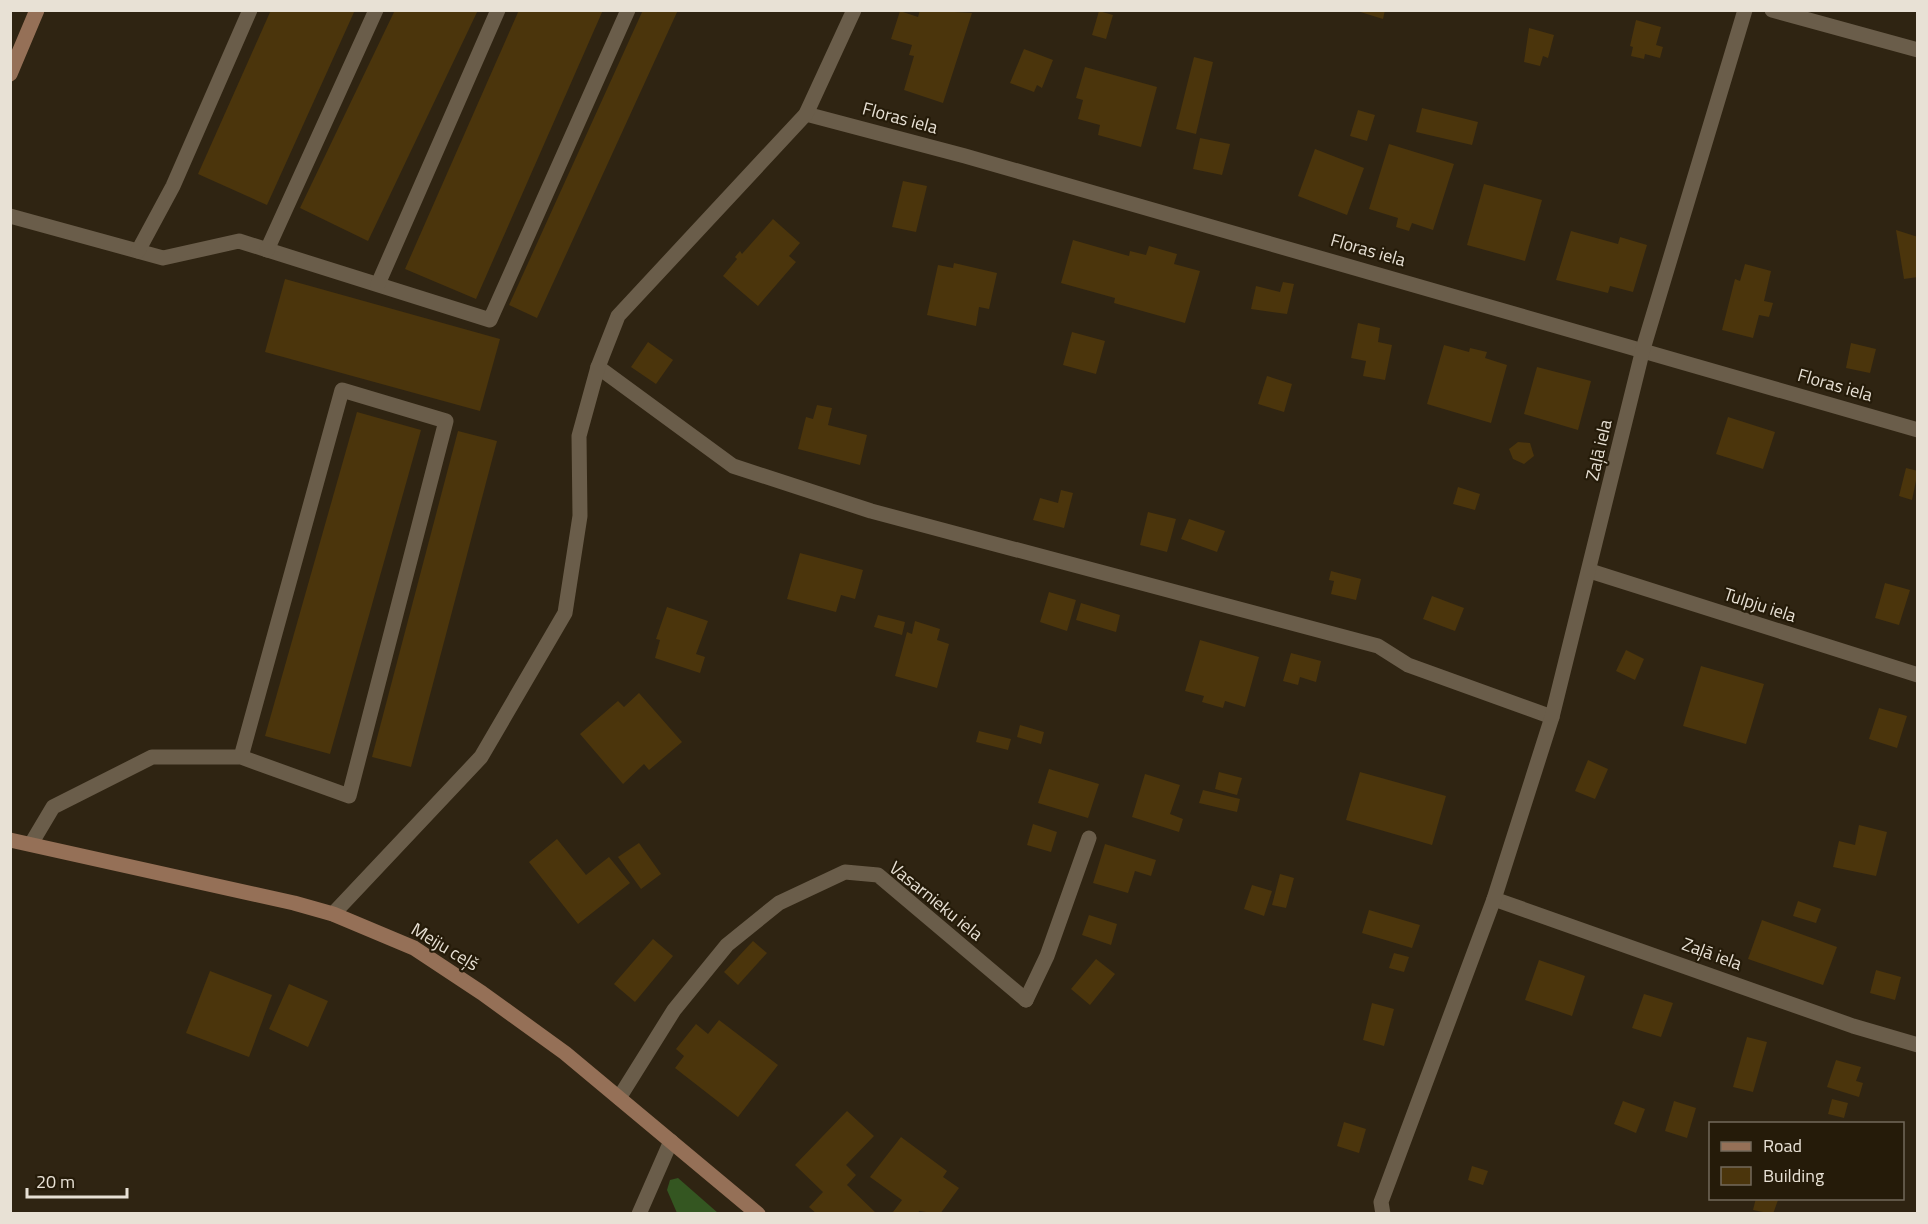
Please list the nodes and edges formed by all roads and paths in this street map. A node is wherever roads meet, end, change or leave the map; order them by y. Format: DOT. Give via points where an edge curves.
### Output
graph roads {
  1 [pos="37,10"];
  2 [pos="250,10"];
  3 [pos="376,10"];
  4 [pos="498,10"];
  5 [pos="628,10"];
  6 [pos="854,10"];
  7 [pos="1745,10"];
  8 [pos="1772,10"];
  9 [pos="1917,50"];
  10 [pos="10,74"];
  11 [pos="806,114"];
  12 [pos="10,216"];
  13 [pos="267,250"];
  14 [pos="138,251"];
  15 [pos="378,284"];
  16 [pos="1643,349"];
  17 [pos="598,367"];
  18 [pos="1917,430"];
  19 [pos="1590,571"];
  20 [pos="1917,675"];
  21 [pos="1552,717"];
  22 [pos="241,757"];
  23 [pos="1089,838"];
  24 [pos="10,840"];
  25 [pos="32,844"];
  26 [pos="1494,898"];
  27 [pos="333,914"];
  28 [pos="1917,1045"];
  29 [pos="619,1098"];
  30 [pos="671,1141"];
  31 [pos="639,1214"];
  32 [pos="758,1214"];
  33 [pos="1383,1214"];
  1 -- 10 [label="street"];
  2 -- 14 [label="street" via="173,186"];
  3 -- 13 [label="street"];
  4 -- 15 [label="street"];
  5 -- 15 [label="street" via="490,320"];
  6 -- 11 [label="street"];
  7 -- 16 [label="street, Zaļā iela"];
  8 -- 9 [label="street"];
  11 -- 16 [label="street, Floras iela"];
  11 -- 17 [label="street" via="618,316"];
  12 -- 14 [label="street"];
  13 -- 14 [label="street" via="239,241 163,258"];
  13 -- 15 [label="street"];
  16 -- 18 [label="street, Floras iela"];
  16 -- 19 [label="street, Zaļā iela"];
  17 -- 21 [label="street" via="733,466 871,512 1378,646 1408,665"];
  17 -- 27 [label="street" via="579,436 580,516 565,613 481,757"];
  19 -- 20 [label="street, Tulpju iela"];
  19 -- 21 [label="street, Zaļā iela"];
  21 -- 26 [label="street, Zaļā iela"];
  22 -- 22 [label="street" via="342,390 446,421 349,796"];
  22 -- 25 [label="street" via="152,757 53,807"];
  23 -- 29 [label="street, Vasarnieku iela" via="1047,956 1026,1000 878,875 845,872 779,903 727,945 674,1010"];
  24 -- 25 [label="street, Meiju ceļš"];
  25 -- 27 [label="street, Meiju ceļš"];
  26 -- 28 [label="street, Zaļā iela" via="1853,1026"];
  26 -- 33 [label="street, Zaļā iela" via="1381,1202"];
  27 -- 29 [label="street, Meiju ceļš" via="414,948 565,1053"];
  29 -- 30 [label="street, Meiju ceļš"];
  30 -- 31 [label="street"];
  30 -- 32 [label="street, Meiju ceļš"];
}
